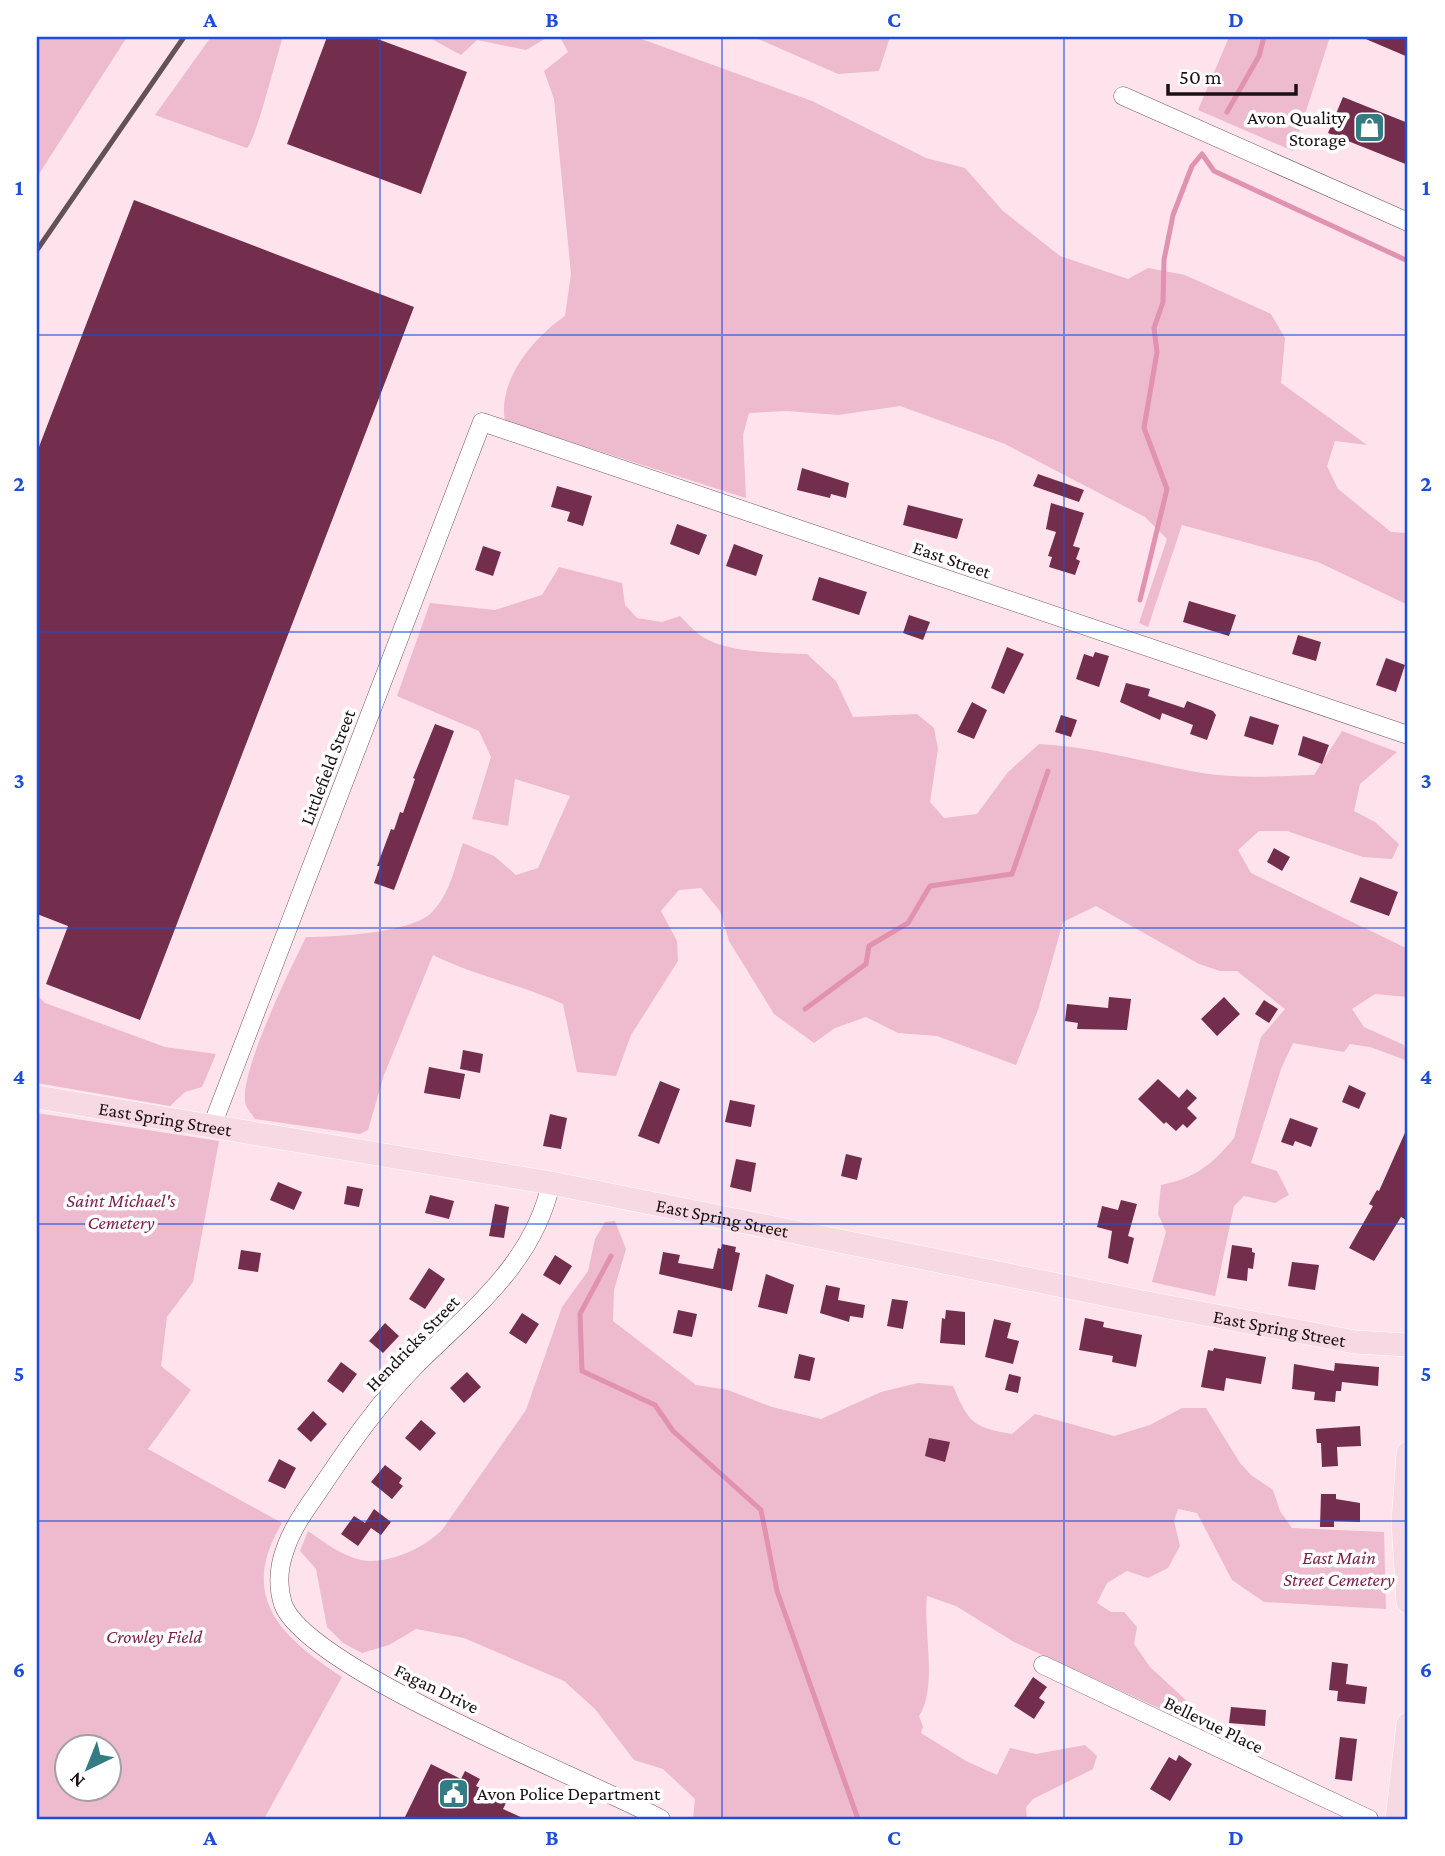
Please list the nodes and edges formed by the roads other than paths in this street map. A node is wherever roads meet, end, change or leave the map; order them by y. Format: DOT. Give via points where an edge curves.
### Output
graph roads {
  1 [pos="1123,96"];
  2 [pos="1408,222"];
  3 [pos="482,422"];
  4 [pos="1408,735"];
  5 [pos="37,1097"];
  6 [pos="212,1126"];
  7 [pos="551,1183"];
  8 [pos="1408,1345"];
  9 [pos="1408,1453"];
  10 [pos="293,1529"];
  11 [pos="1408,1602"];
  12 [pos="1043,1665"];
  13 [pos="1408,1724"];
  14 [pos="661,1819"];
  15 [pos="1368,1819"];
  16 [pos="1397,1819"];
  1 -- 2 [label="street"];
  3 -- 4 [label="street, East Street"];
  3 -- 6 [label="street, Littlefield Street"];
  5 -- 6 [label="main road, East Spring Street"];
  6 -- 7 [label="main road, East Spring Street"];
  7 -- 8 [label="main road, East Spring Street" via="1147,1303 1355,1342"];
  7 -- 10 [label="street, Hendricks Street" via="536,1229 512,1269 400,1381"];
  9 -- 11 [label="main road" via="1404,1522"];
  10 -- 14 [label="street, Fagan Drive" via="281,1561 280,1589 290,1617 316,1642 378,1682"];
  12 -- 15 [label="street, Bellevue Place"];
  13 -- 16 [label="main road"];
}
